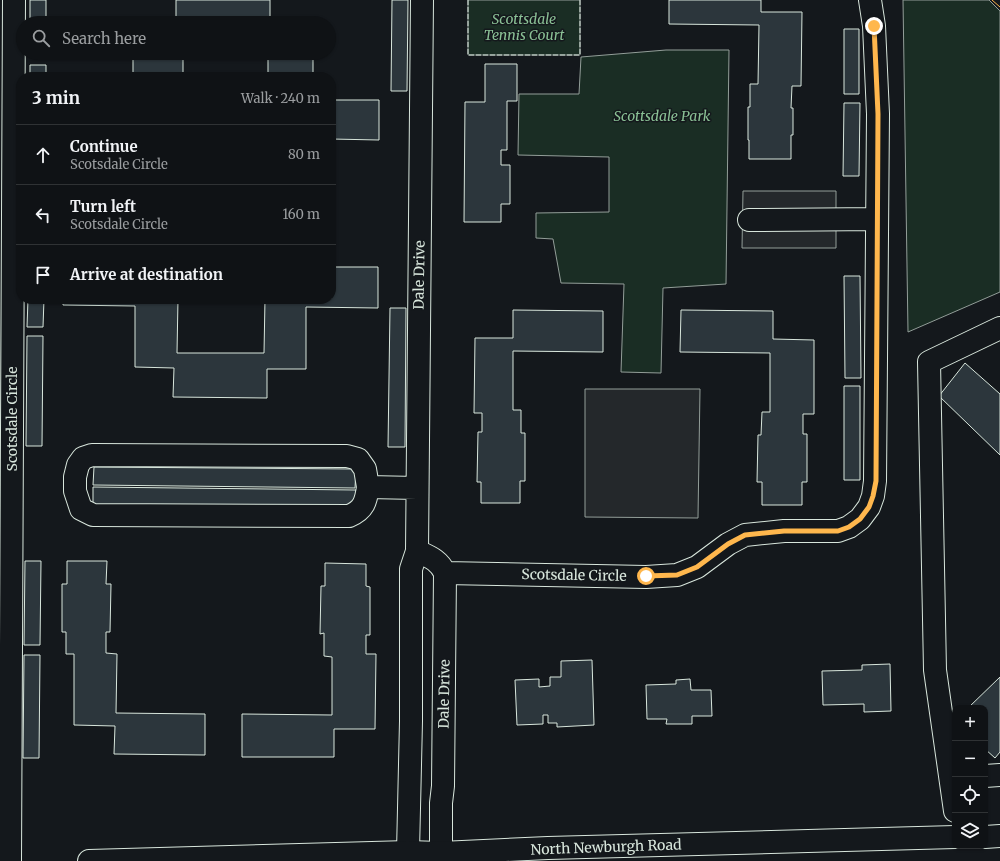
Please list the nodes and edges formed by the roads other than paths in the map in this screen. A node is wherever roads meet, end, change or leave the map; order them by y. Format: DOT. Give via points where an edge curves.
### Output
graph roads {
  1 [pos="14,0"];
  2 [pos="422,0"];
  3 [pos="870,0"];
  4 [pos="877,219"];
  5 [pos="749,220"];
  6 [pos="1000,328"];
  7 [pos="368,487"];
  8 [pos="417,488"];
  9 [pos="417,550"];
  10 [pos="445,573"];
  11 [pos="952,770"];
  12 [pos="1000,775"];
  13 [pos="988,776"];
  14 [pos="988,836"];
  15 [pos="1000,836"];
  16 [pos="952,837"];
  17 [pos="408,852"];
  18 [pos="441,853"];
  19 [pos="548,854"];
  20 [pos="10,861"];
  21 [pos="88,861"];
  1 -- 20 [label="street, Scotsdale Circle"];
  2 -- 8 [label="street, Dale Drive"];
  3 -- 4 [label="street, Scotsdale Circle" via="874,26 878,114"];
  4 -- 5 [label="street"];
  4 -- 10 [label="street, Scotsdale Circle" via="876,481 869,507 860,519 838,531 784,531 745,535 697,567 677,575"];
  6 -- 11 [label="street" via="930,362 935,670"];
  7 -- 7 [label="street" via="365,469 358,459 347,456 92,455 83,458 75,477 75,491 82,509 93,515 349,516 356,513 366,500"];
  7 -- 8 [label="street"];
  8 -- 9 [label="street, Dale Drive"];
  9 -- 10 [label="street" via="435,560"];
  9 -- 17 [label="street, Dale Drive" via="411,569"];
  10 -- 18 [label="street, Dale Drive"];
  12 -- 13 [label="street"];
  14 -- 15 [label="street"];
  16 -- 19 [label="street, North Newburgh Road"];
  17 -- 18 [label="street, North Newburgh Road"];
  17 -- 21 [label="street, North Newburgh Road"];
  18 -- 19 [label="street, North Newburgh Road"];
}
